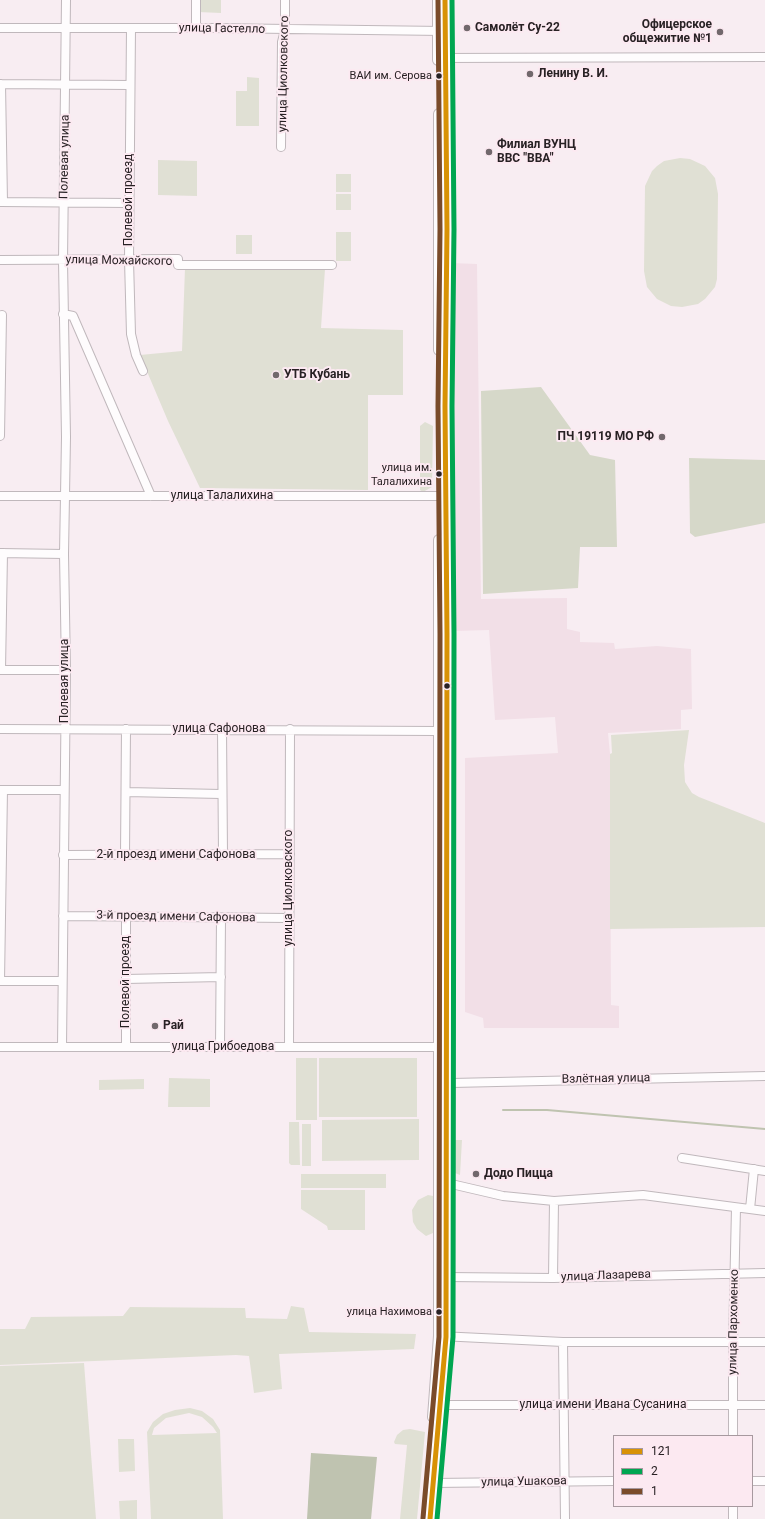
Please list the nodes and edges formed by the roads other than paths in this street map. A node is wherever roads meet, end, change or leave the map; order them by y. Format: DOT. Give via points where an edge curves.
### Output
graph roads {
  1 [pos="66,0"];
  2 [pos="196,0"];
  3 [pos="285,0"];
  4 [pos="438,0"];
  5 [pos="445,0"];
  6 [pos="0,28"];
  7 [pos="66,28"];
  8 [pos="131,28"];
  9 [pos="196,28"];
  10 [pos="285,30"];
  11 [pos="441,31"];
  12 [pos="765,57"];
  13 [pos="442,58"];
  14 [pos="1,84"];
  15 [pos="66,85"];
  16 [pos="130,86"];
  17 [pos="281,147"];
  18 [pos="2,202"];
  19 [pos="64,203"];
  20 [pos="129,203"];
  21 [pos="0,260"];
  22 [pos="129,260"];
  23 [pos="63,261"];
  24 [pos="332,265"];
  25 [pos="64,314"];
  26 [pos="2,315"];
  27 [pos="143,371"];
  28 [pos="0,436"];
  29 [pos="0,496"];
  30 [pos="66,496"];
  31 [pos="152,496"];
  32 [pos="442,496"];
  33 [pos="2,553"];
  34 [pos="64,554"];
  35 [pos="0,670"];
  36 [pos="66,670"];
  37 [pos="0,729"];
  38 [pos="65,729"];
  39 [pos="126,729"];
  40 [pos="222,729"];
  41 [pos="290,729"];
  42 [pos="438,731"];
  43 [pos="1,790"];
  44 [pos="64,790"];
  45 [pos="126,792"];
  46 [pos="221,794"];
  47 [pos="290,854"];
  48 [pos="63,855"];
  49 [pos="125,855"];
  50 [pos="223,855"];
  51 [pos="62,916"];
  52 [pos="126,917"];
  53 [pos="221,918"];
  54 [pos="289,918"];
  55 [pos="221,978"];
  56 [pos="126,979"];
  57 [pos="0,981"];
  58 [pos="62,981"];
  59 [pos="0,1047"];
  60 [pos="62,1047"];
  61 [pos="126,1047"];
  62 [pos="220,1047"];
  63 [pos="288,1047"];
  64 [pos="443,1047"];
  65 [pos="765,1076"];
  66 [pos="447,1081"];
  67 [pos="682,1158"];
  68 [pos="754,1169"];
  69 [pos="765,1170"];
  70 [pos="447,1183"];
  71 [pos="554,1201"];
  72 [pos="736,1208"];
  73 [pos="750,1210"];
  74 [pos="765,1211"];
  75 [pos="735,1273"];
  76 [pos="765,1273"];
  77 [pos="446,1277"];
  78 [pos="553,1278"];
  79 [pos="442,1336"];
  80 [pos="563,1342"];
  81 [pos="733,1342"];
  82 [pos="765,1342"];
  83 [pos="436,1405"];
  84 [pos="565,1405"];
  85 [pos="734,1405"];
  86 [pos="765,1405"];
  87 [pos="733,1435"];
  88 [pos="566,1481"];
  89 [pos="613,1481"];
  90 [pos="753,1481"];
  91 [pos="765,1481"];
  92 [pos="433,1483"];
  93 [pos="733,1507"];
  94 [pos="424,1519"];
  95 [pos="430,1519"];
  96 [pos="566,1519"];
  97 [pos="733,1519"];
  1 -- 7 [label="street, Полевая улица"];
  2 -- 9 [label="street"];
  3 -- 10 [label="street, улица Циолковского"];
  4 -- 11 [label="main road"];
  5 -- 11 [label="main road"];
  6 -- 7 [label="street, улица Гастелло"];
  7 -- 8 [label="street, улица Гастелло"];
  7 -- 15 [label="street, Полевая улица"];
  8 -- 9 [label="street, улица Гастелло"];
  8 -- 16 [label="street, Полевой проезд"];
  9 -- 10 [label="street, улица Гастелло"];
  10 -- 11 [label="street, улица Гастелло"];
  10 -- 17 [label="street, улица Циолковского" via="282,42"];
  11 -- 13 [label="main road"];
  12 -- 13 [label="street"];
  13 -- 32 [label="main road" via="447,237"];
  14 -- 15 [label="street"];
  14 -- 18 [label="street"];
  15 -- 16 [label="street"];
  15 -- 19 [label="street, Полевая улица"];
  16 -- 20 [label="street, Полевой проезд"];
  18 -- 19 [label="street"];
  19 -- 20 [label="street"];
  19 -- 23 [label="street, Полевая улица"];
  20 -- 22 [label="street, Полевой проезд"];
  21 -- 23 [label="street, улица Можайского"];
  22 -- 23 [label="street, улица Можайского"];
  22 -- 24 [label="street, улица Можайского" via="178,259 178,265"];
  22 -- 27 [label="street, Полевой проезд" via="131,334"];
  23 -- 25 [label="street, Полевая улица"];
  25 -- 30 [label="street, Полевая улица"];
  25 -- 31 [label="street" via="74,316"];
  26 -- 28 [label="street"];
  29 -- 30 [label="street, улица Талалихина"];
  30 -- 31 [label="street, улица Талалихина"];
  30 -- 34 [label="street, Полевая улица"];
  31 -- 32 [label="street, улица Талалихина"];
  32 -- 42 [label="main road"];
  32 -- 64 [label="main road"];
  33 -- 34 [label="street"];
  33 -- 35 [label="street"];
  34 -- 36 [label="street, Полевая улица"];
  35 -- 36 [label="street"];
  36 -- 38 [label="street, Полевая улица"];
  37 -- 38 [label="street, улица Сафонова"];
  38 -- 39 [label="street, улица Сафонова"];
  38 -- 44 [label="street, Полевая улица"];
  39 -- 40 [label="street, улица Сафонова"];
  39 -- 45 [label="street"];
  40 -- 41 [label="street, улица Сафонова"];
  40 -- 46 [label="street"];
  41 -- 42 [label="street, улица Сафонова"];
  41 -- 47 [label="street, улица Циолковского"];
  42 -- 64 [label="main road"];
  43 -- 44 [label="street"];
  43 -- 57 [label="street"];
  44 -- 48 [label="street, Полевая улица"];
  45 -- 46 [label="street"];
  45 -- 49 [label="street"];
  46 -- 50 [label="street"];
  47 -- 50 [label="street, 2-й проезд имени Сафонова"];
  47 -- 54 [label="street, улица Циолковского"];
  48 -- 49 [label="street, 2-й проезд имени Сафонова"];
  48 -- 51 [label="street, Полевая улица"];
  49 -- 50 [label="street, 2-й проезд имени Сафонова"];
  51 -- 52 [label="street, 3-й проезд имени Сафонова"];
  51 -- 58 [label="street, Полевая улица"];
  52 -- 53 [label="street, 3-й проезд имени Сафонова"];
  52 -- 56 [label="street, Полевой проезд"];
  53 -- 54 [label="street, 3-й проезд имени Сафонова"];
  53 -- 55 [label="street"];
  54 -- 63 [label="street, улица Циолковского"];
  55 -- 56 [label="street"];
  55 -- 62 [label="street"];
  56 -- 61 [label="street, Полевой проезд"];
  57 -- 58 [label="street"];
  58 -- 60 [label="street, Полевая улица"];
  59 -- 60 [label="street, улица Грибоедова"];
  60 -- 61 [label="street, улица Грибоедова"];
  61 -- 62 [label="street, улица Грибоедова"];
  62 -- 63 [label="street, улица Грибоедова"];
  63 -- 64 [label="street, улица Грибоедова"];
  64 -- 66 [label="main road"];
  64 -- 79 [label="main road"];
  65 -- 66 [label="street, Взлётная улица" via="452,1083"];
  66 -- 70 [label="main road"];
  67 -- 68 [label="street"];
  68 -- 69 [label="street"];
  68 -- 73 [label="street"];
  70 -- 71 [label="street" via="502,1196"];
  70 -- 77 [label="main road"];
  71 -- 72 [label="street" via="643,1195"];
  71 -- 78 [label="street"];
  72 -- 73 [label="street"];
  72 -- 75 [label="street, улица Пархоменко"];
  73 -- 74 [label="street"];
  75 -- 76 [label="street, улица Лазарева"];
  75 -- 78 [label="street, улица Лазарева"];
  75 -- 81 [label="street, улица Пархоменко"];
  77 -- 78 [label="street, улица Лазарева"];
  77 -- 79 [label="main road"];
  79 -- 80 [label="street"];
  79 -- 83 [label="main road"];
  80 -- 81 [label="street"];
  80 -- 84 [label="street"];
  81 -- 82 [label="street"];
  81 -- 85 [label="street, улица Пархоменко"];
  83 -- 84 [label="street, улица имени Ивана Сусанина"];
  83 -- 92 [label="main road"];
  83 -- 94 [label="main road"];
  84 -- 85 [label="street, улица имени Ивана Сусанина"];
  84 -- 88 [label="street"];
  85 -- 86 [label="street, улица имени Ивана Сусанина"];
  85 -- 87 [label="street, улица Пархоменко"];
  88 -- 89 [label="street, улица Ушакова"];
  88 -- 92 [label="street, улица Ушакова"];
  88 -- 96 [label="street"];
  90 -- 91 [label="street"];
  92 -- 95 [label="main road"];
  93 -- 97 [label="street"];
}
